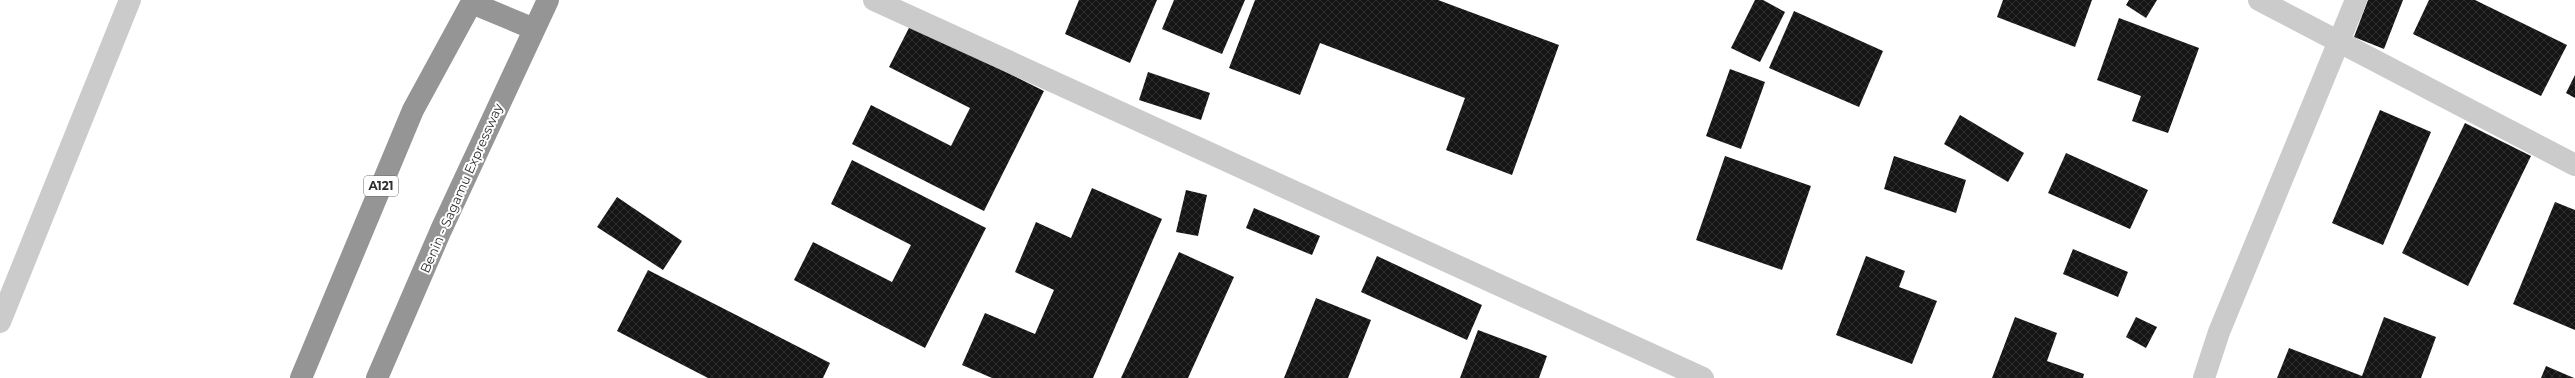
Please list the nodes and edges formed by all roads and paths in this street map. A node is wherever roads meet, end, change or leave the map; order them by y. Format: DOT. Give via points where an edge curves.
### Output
graph roads {
  1 [pos="130,0"];
  2 [pos="548,0"];
  3 [pos="874,0"];
  4 [pos="2259,0"];
  5 [pos="2356,0"];
  6 [pos="473,2"];
  7 [pos="534,29"];
  8 [pos="2341,41"];
  9 [pos="2575,165"];
  10 [pos="0,322"];
  11 [pos="301,378"];
  12 [pos="377,378"];
  13 [pos="1703,378"];
  14 [pos="2204,378"];
  1 -- 10 [label="street"];
  2 -- 7 [label="highway, Benin - Sagamu Expressway"];
  3 -- 13 [label="street"];
  4 -- 8 [label="street"];
  5 -- 8 [label="street"];
  6 -- 7 [label="highway"];
  6 -- 11 [label="highway, A121" via="414,110"];
  7 -- 12 [label="highway, Benin - Sagamu Expressway" via="441,230"];
  8 -- 9 [label="street"];
  8 -- 14 [label="street" via="2218,332"];
}
